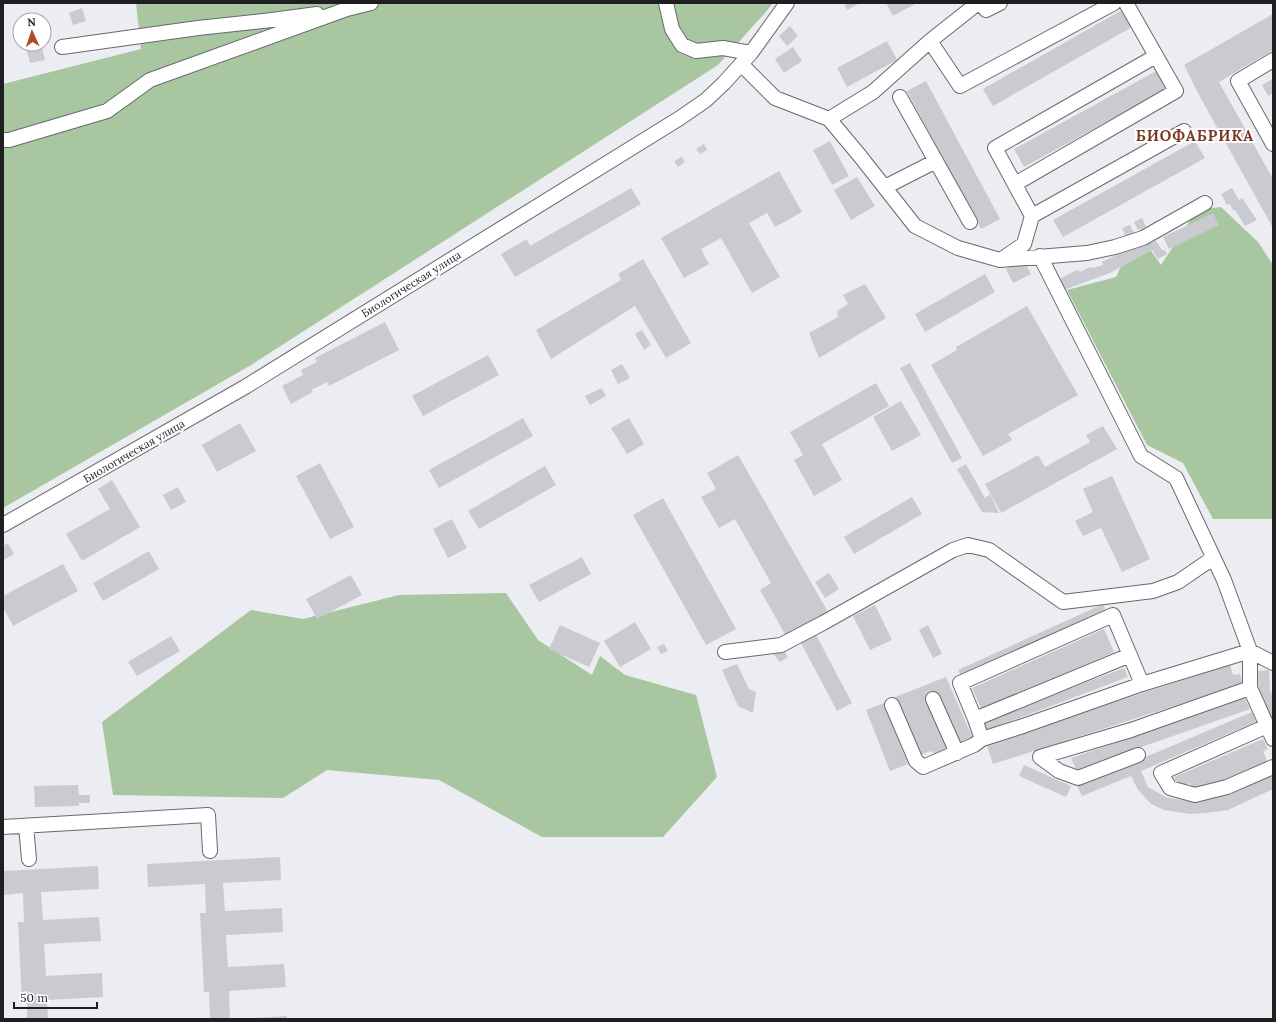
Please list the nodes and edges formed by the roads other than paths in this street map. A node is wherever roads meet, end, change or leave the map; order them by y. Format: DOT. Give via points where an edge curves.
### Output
graph roads {
  1 [pos="371,3"];
  2 [pos="666,3"];
  3 [pos="788,3"];
  4 [pos="797,3"];
  5 [pos="979,3"];
  6 [pos="1000,3"];
  7 [pos="1114,3"];
  8 [pos="1126,3"];
  9 [pos="347,9"];
  10 [pos="777,18"];
  11 [pos="930,41"];
  12 [pos="62,47"];
  13 [pos="751,53"];
  14 [pos="1156,56"];
  15 [pos="1273,60"];
  16 [pos="741,64"];
  17 [pos="900,97"];
  18 [pos="829,119"];
  19 [pos="1184,131"];
  20 [pos="3,140"];
  21 [pos="1273,144"];
  22 [pos="936,161"];
  23 [pos="1014,184"];
  24 [pos="885,187"];
  25 [pos="1205,204"];
  26 [pos="1032,216"];
  27 [pos="970,222"];
  28 [pos="1040,256"];
  29 [pos="1000,260"];
  30 [pos="3,525"];
  31 [pos="1213,558"];
  32 [pos="1250,651"];
  33 [pos="725,652"];
  34 [pos="1130,655"];
  35 [pos="1273,663"];
  36 [pos="1142,684"];
  37 [pos="1250,688"];
  38 [pos="933,699"];
  39 [pos="892,705"];
  40 [pos="975,719"];
  41 [pos="1270,732"];
  42 [pos="982,738"];
  43 [pos="957,753"];
  44 [pos="1138,755"];
  45 [pos="1273,767"];
  46 [pos="26,826"];
  47 [pos="3,827"];
  48 [pos="210,851"];
  49 [pos="29,859"];
  1 -- 9 [label="street"];
  2 -- 13 [label="street" via="672,30 682,45 696,51 723,48"];
  3 -- 10 [label="street, Биологическая улица"];
  4 -- 10 [label="street"];
  5 -- 6 [label="street" via="986,10"];
  5 -- 11 [label="street"];
  7 -- 11 [label="street" via="960,86"];
  8 -- 14 [label="street"];
  9 -- 12 [label="street"];
  9 -- 20 [label="street" via="150,80 107,111"];
  10 -- 13 [label="street, Биологическая улица"];
  11 -- 18 [label="street" via="873,92"];
  13 -- 16 [label="street, Биологическая улица"];
  14 -- 23 [label="street" via="995,148"];
  14 -- 23 [label="street" via="1176,91"];
  15 -- 21 [label="street" via="1238,81"];
  16 -- 18 [label="street" via="775,98"];
  16 -- 30 [label="street, Биологическая улица" via="706,100 680,118 245,387"];
  17 -- 22 [label="street"];
  18 -- 24 [label="street"];
  19 -- 26 [label="street"];
  22 -- 24 [label="street"];
  22 -- 27 [label="street"];
  23 -- 26 [label="street"];
  24 -- 29 [label="street" via="915,226 958,248"];
  25 -- 28 [label="street" via="1143,238 1115,247 1087,253"];
  26 -- 29 [label="street" via="1024,244"];
  28 -- 29 [label="street"];
  28 -- 31 [label="street" via="1141,456 1176,478"];
  31 -- 32 [label="street" via="1224,580"];
  31 -- 33 [label="street" via="1178,582 1153,590 1063,602 989,550 968,545 953,550 781,645"];
  32 -- 35 [label="street"];
  32 -- 36 [label="street"];
  32 -- 37 [label="street"];
  34 -- 36 [label="street"];
  34 -- 40 [label="street"];
  34 -- 40 [label="street" via="1113,615 960,683"];
  36 -- 42 [label="street"];
  37 -- 41 [label="street"];
  37 -- 44 [label="street" via="1131,730 1040,757 1059,771 1078,778"];
  38 -- 43 [label="street"];
  39 -- 43 [label="street" via="916,761 923,767"];
  40 -- 42 [label="street"];
  41 -- 45 [label="street" via="1161,774 1170,788 1194,795 1227,787"];
  42 -- 43 [label="street"];
  46 -- 47 [label="street"];
  46 -- 48 [label="street" via="208,814"];
  46 -- 49 [label="street"];
}
